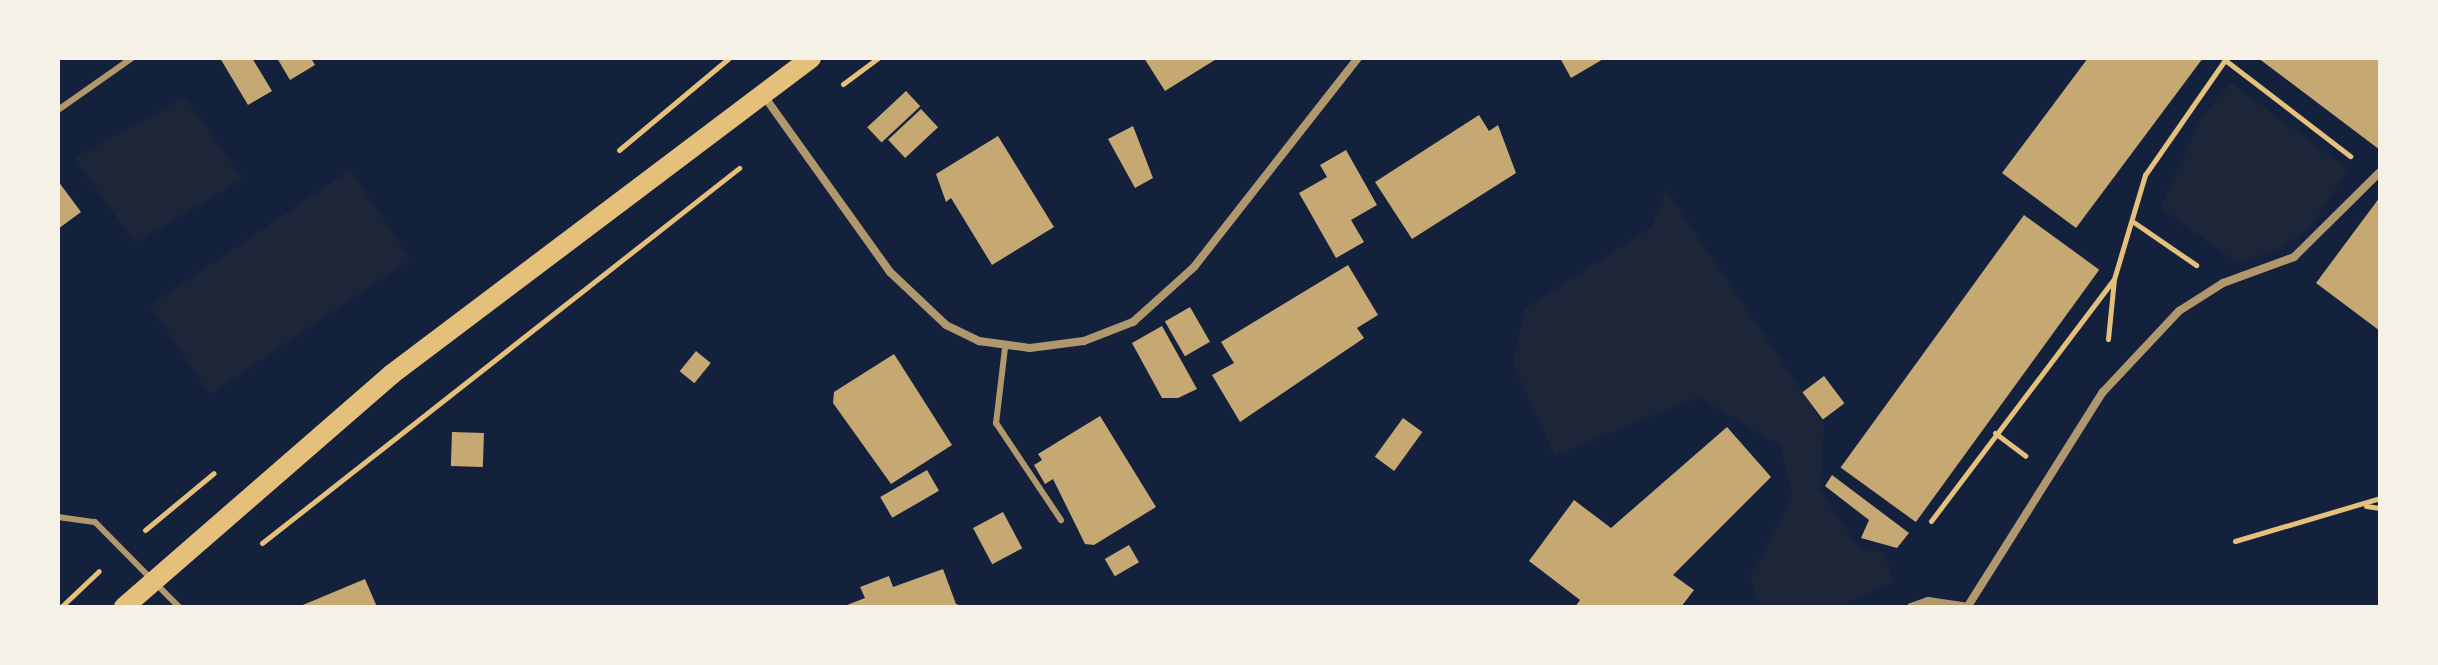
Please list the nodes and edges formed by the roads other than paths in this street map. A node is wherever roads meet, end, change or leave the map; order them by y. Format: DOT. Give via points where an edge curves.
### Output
graph roads {
  1 [pos="132,58"];
  2 [pos="811,58"];
  3 [pos="1358,58"];
  4 [pos="762,92"];
  5 [pos="58,110"];
  6 [pos="2377,173"];
  7 [pos="1005,348"];
  8 [pos="58,517"];
  9 [pos="1061,520"];
  10 [pos="154,577"];
  11 [pos="124,607"];
  12 [pos="179,607"];
  13 [pos="1911,607"];
  14 [pos="1968,607"];
  1 -- 5 [label="lane"];
  2 -- 4 [label="main road"];
  3 -- 7 [label="street" via="1194,267 1133,322 1084,341"];
  4 -- 7 [label="street" via="890,272 946,325"];
  4 -- 10 [label="main road" via="392,374"];
  6 -- 14 [label="street" via="2294,257 2223,283 2179,311 2103,392"];
  7 -- 9 [label="lane" via="996,423"];
  8 -- 10 [label="lane" via="95,522"];
  10 -- 11 [label="main road"];
  10 -- 12 [label="lane"];
  13 -- 14 [label="street" via="1928,601"];
}
